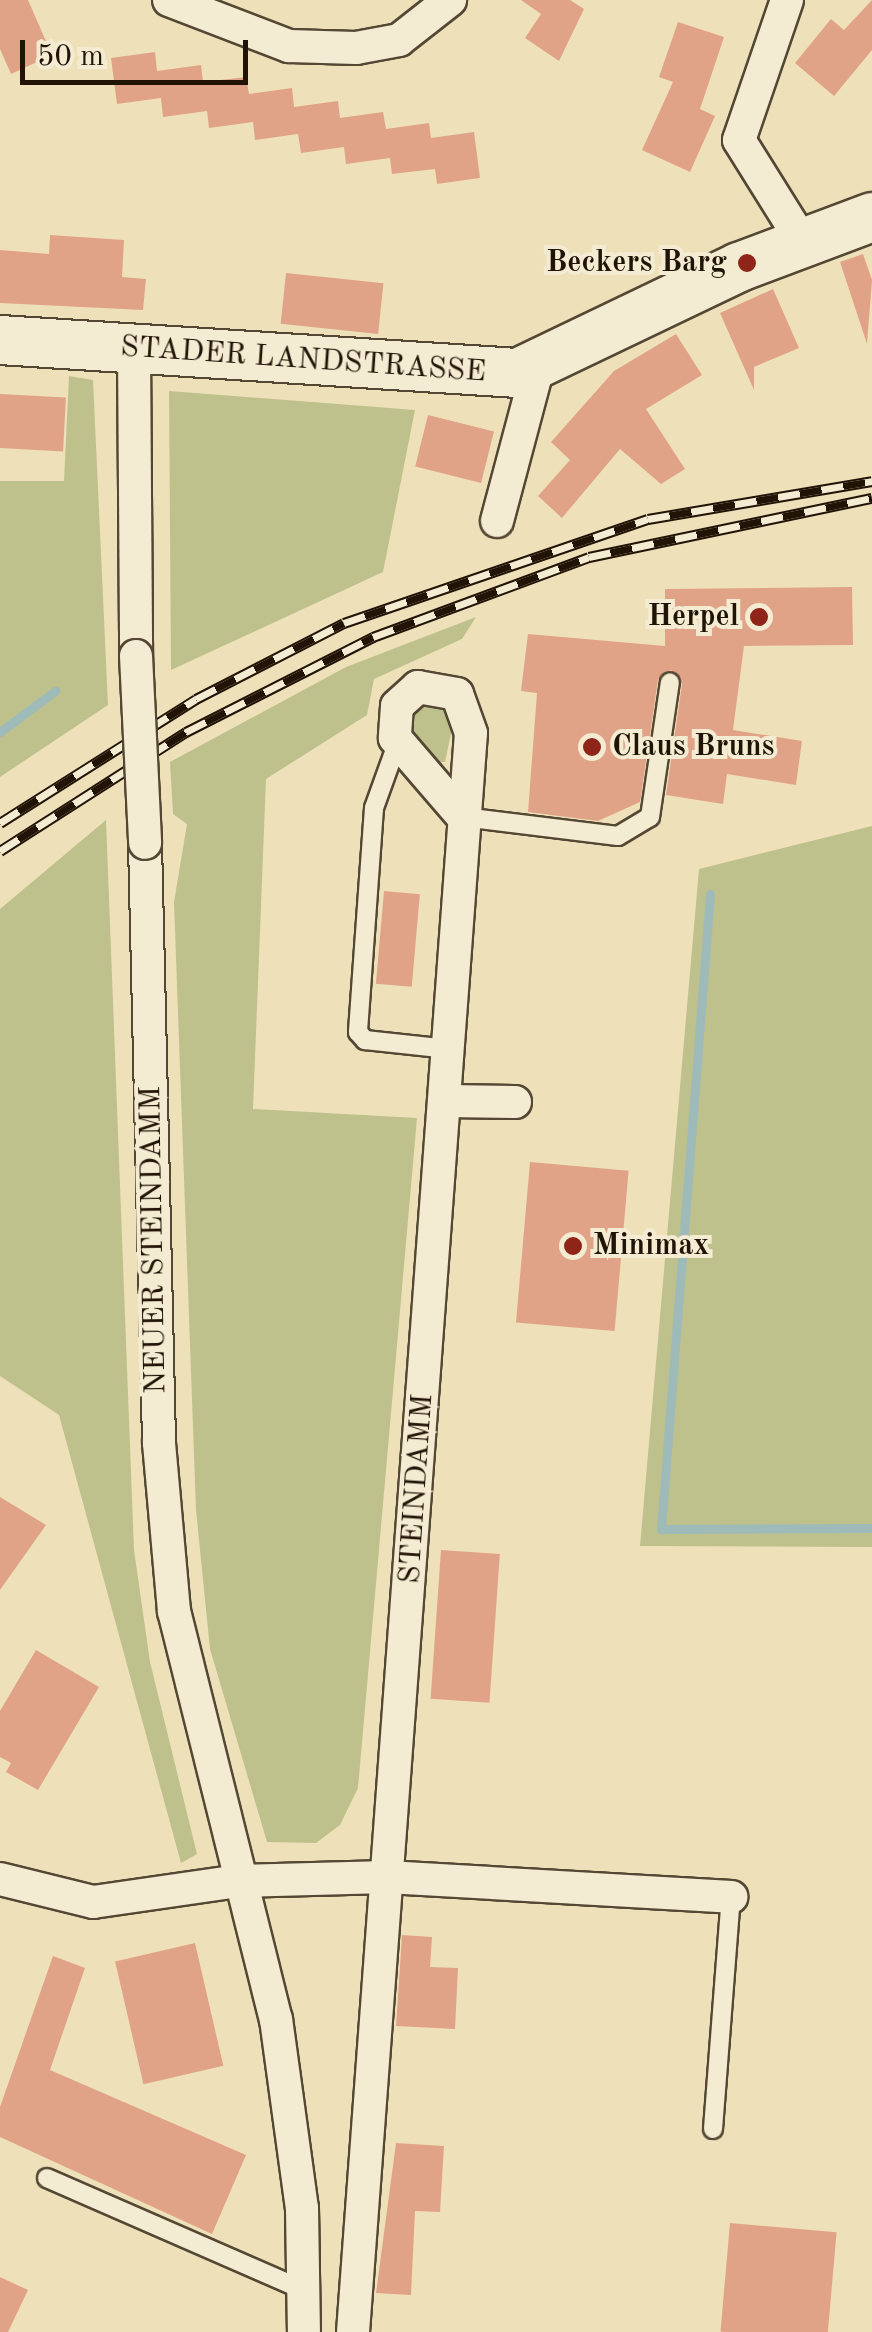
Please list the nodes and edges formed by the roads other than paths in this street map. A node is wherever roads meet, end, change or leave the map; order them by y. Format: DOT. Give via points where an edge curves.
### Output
graph roads {
  1 [pos="169,0"];
  2 [pos="450,0"];
  3 [pos="787,0"];
  4 [pos="872,217"];
  5 [pos="802,240"];
  6 [pos="0,340"];
  7 [pos="134,348"];
  8 [pos="538,367"];
  9 [pos="497,521"];
  10 [pos="670,682"];
  11 [pos="397,744"];
  12 [pos="463,818"];
  13 [pos="450,1048"];
  14 [pos="446,1101"];
  15 [pos="515,1102"];
  16 [pos="387,1878"];
  17 [pos="0,1879"];
  18 [pos="238,1880"];
  19 [pos="731,1896"];
  20 [pos="713,2129"];
  21 [pos="47,2178"];
  22 [pos="304,2290"];
  23 [pos="304,2332"];
  24 [pos="352,2332"];
  1 -- 2 [label="street" via="289,46 356,48 399,40"];
  3 -- 5 [label="street" via="739,140"];
  4 -- 5 [label="street, STADER LANDSTRASSE"];
  5 -- 8 [label="street, STADER LANDSTRASSE"];
  6 -- 7 [label="street, STADER LANDSTRASSE"];
  7 -- 8 [label="street, STADER LANDSTRASSE" via="495,375"];
  7 -- 18 [label="street, NEUER STEINDAMM, bridge" via="136,656 164,1499 174,1611"];
  8 -- 9 [label="street"];
  10 -- 12 [label="lane" via="650,817 618,836"];
  11 -- 12 [label="street"];
  11 -- 12 [label="street, STEINDAMM" via="394,713 408,693 430,685 463,701 471,718"];
  11 -- 13 [label="lane" via="374,808 358,1032 365,1040"];
  12 -- 13 [label="street, STEINDAMM"];
  13 -- 14 [label="street, STEINDAMM"];
  14 -- 15 [label="street"];
  14 -- 16 [label="street, STEINDAMM"];
  16 -- 18 [label="street"];
  16 -- 19 [label="street"];
  16 -- 24 [label="street, STEINDAMM"];
  17 -- 18 [label="street" via="94,1902"];
  18 -- 22 [label="street" via="293,2124"];
  19 -- 20 [label="lane"];
  21 -- 22 [label="lane"];
  22 -- 23 [label="street"];
}
